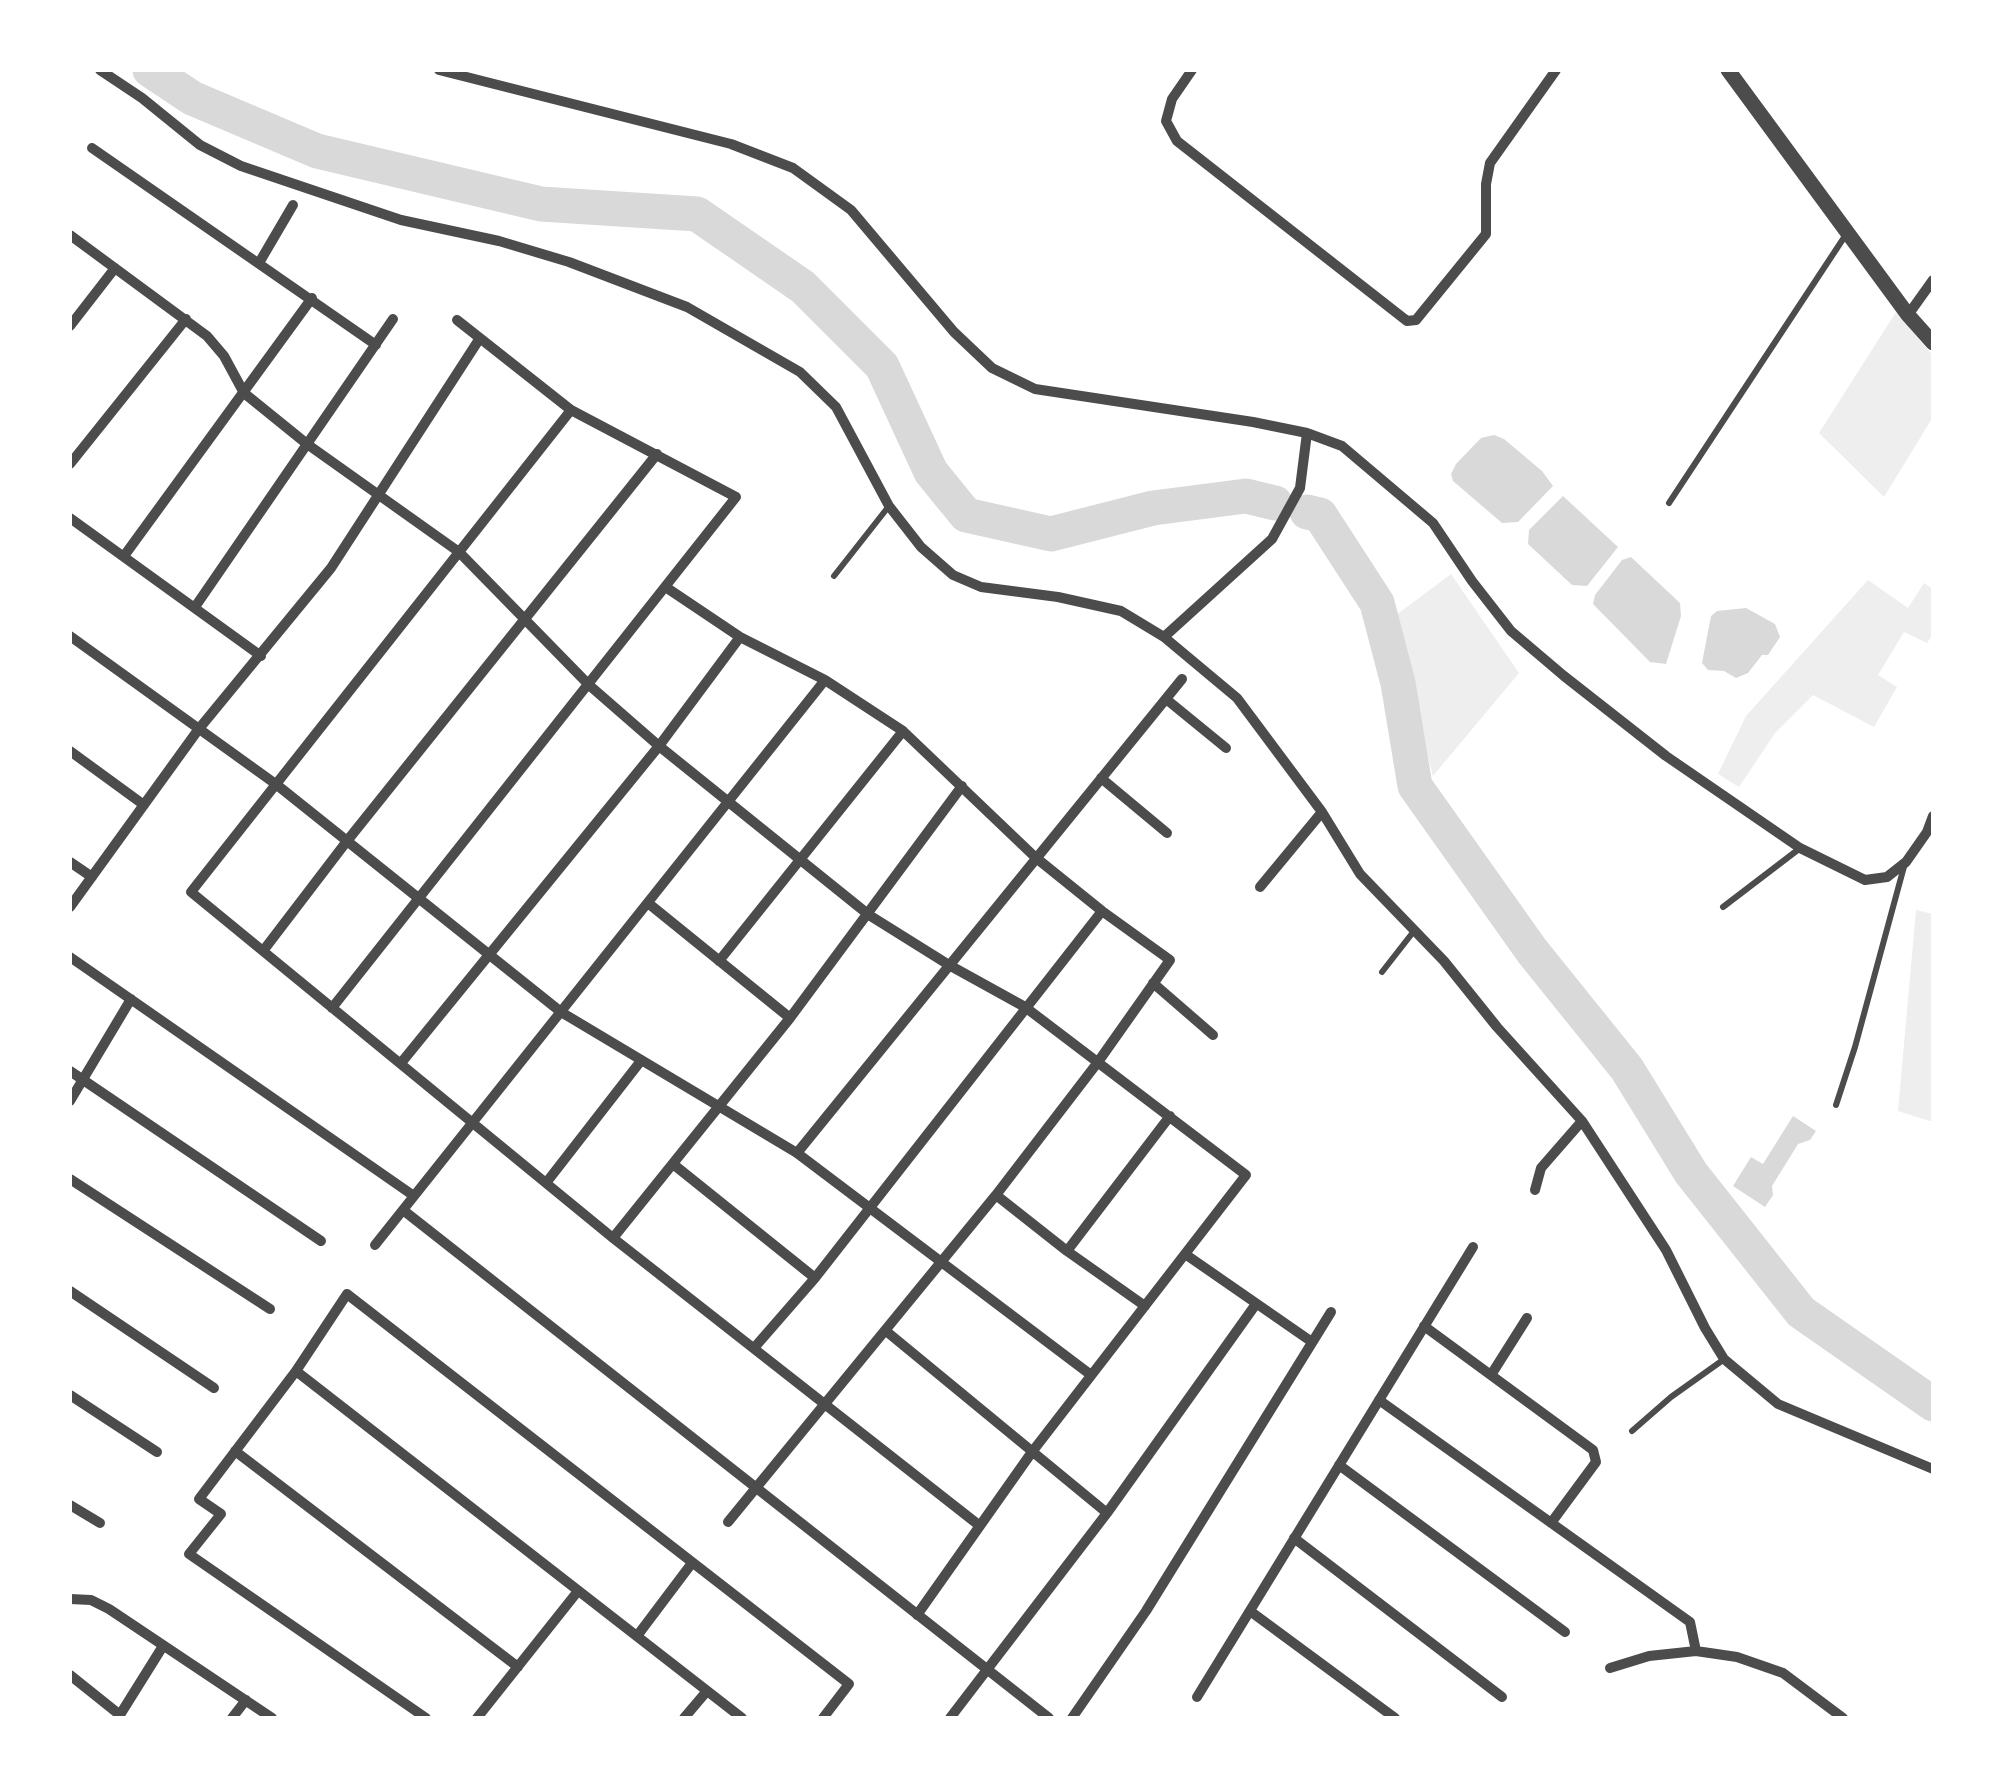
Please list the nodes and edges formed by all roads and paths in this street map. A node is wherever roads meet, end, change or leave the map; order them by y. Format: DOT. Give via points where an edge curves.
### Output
graph roads {
  1 [pos="100,70"];
  2 [pos="439,70"];
  3 [pos="1192,70"];
  4 [pos="1556,70"];
  5 [pos="1728,70"];
  6 [pos="92,148"];
  7 [pos="292,205"];
  8 [pos="1848,232"];
  9 [pos="70,236"];
  10 [pos="259,263"];
  11 [pos="115,268"];
  12 [pos="1933,280"];
  13 [pos="312,298"];
  14 [pos="1908,314"];
  15 [pos="186,319"];
  16 [pos="393,319"];
  17 [pos="457,320"];
  18 [pos="70,326"];
  19 [pos="480,338"];
  20 [pos="1933,343"];
  21 [pos="376,345"];
  22 [pos="244,394"];
  23 [pos="571,410"];
  24 [pos="1307,433"];
  25 [pos="308,444"];
  26 [pos="657,454"];
  27 [pos="70,464"];
  28 [pos="379,495"];
  29 [pos="1669,503"];
  30 [pos="889,506"];
  31 [pos="70,518"];
  32 [pos="459,552"];
  33 [pos="124,556"];
  34 [pos="834,576"];
  35 [pos="667,588"];
  36 [pos="195,607"];
  37 [pos="526,619"];
  38 [pos="70,636"];
  39 [pos="740,637"];
  40 [pos="1164,637"];
  41 [pos="262,656"];
  42 [pos="1182,679"];
  43 [pos="825,680"];
  44 [pos="588,685"];
  45 [pos="1166,699"];
  46 [pos="198,730"];
  47 [pos="902,731"];
  48 [pos="659,746"];
  49 [pos="1226,748"];
  50 [pos="70,750"];
  51 [pos="1101,778"];
  52 [pos="278,785"];
  53 [pos="962,786"];
  54 [pos="729,801"];
  55 [pos="144,805"];
  56 [pos="1322,812"];
  57 [pos="1933,816"];
  58 [pos="1167,833"];
  59 [pos="347,841"];
  60 [pos="1800,848"];
  61 [pos="1035,857"];
  62 [pos="800,858"];
  63 [pos="70,862"];
  64 [pos="1906,862"];
  65 [pos="92,877"];
  66 [pos="1260,887"];
  67 [pos="420,898"];
  68 [pos="648,903"];
  69 [pos="70,907"];
  70 [pos="1723,908"];
  71 [pos="1102,912"];
  72 [pos="869,914"];
  73 [pos="1414,930"];
  74 [pos="263,951"];
  75 [pos="490,954"];
  76 [pos="70,957"];
  77 [pos="719,961"];
  78 [pos="949,965"];
  79 [pos="1382,972"];
  80 [pos="1152,984"];
  81 [pos="131,999"];
  82 [pos="1025,1007"];
  83 [pos="332,1008"];
  84 [pos="561,1012"];
  85 [pos="790,1018"];
  86 [pos="1213,1035"];
  87 [pos="640,1062"];
  88 [pos="1098,1062"];
  89 [pos="401,1063"];
  90 [pos="70,1071"];
  91 [pos="84,1080"];
  92 [pos="70,1101"];
  93 [pos="1836,1104"];
  94 [pos="721,1107"];
  95 [pos="1170,1116"];
  96 [pos="1582,1121"];
  97 [pos="472,1123"];
  98 [pos="797,1153"];
  99 [pos="673,1164"];
  100 [pos="70,1179"];
  101 [pos="546,1183"];
  102 [pos="1535,1190"];
  103 [pos="996,1194"];
  104 [pos="414,1196"];
  105 [pos="871,1208"];
  106 [pos="403,1210"];
  107 [pos="614,1238"];
  108 [pos="322,1241"];
  109 [pos="375,1245"];
  110 [pos="1473,1246"];
  111 [pos="1067,1251"];
  112 [pos="1185,1254"];
  113 [pos="940,1261"];
  114 [pos="815,1278"];
  115 [pos="70,1291"];
  116 [pos="1256,1304"];
  117 [pos="1145,1306"];
  118 [pos="270,1310"];
  119 [pos="1331,1312"];
  120 [pos="1527,1318"];
  121 [pos="1424,1326"];
  122 [pos="886,1331"];
  123 [pos="1312,1342"];
  124 [pos="754,1348"];
  125 [pos="1724,1359"];
  126 [pos="296,1371"];
  127 [pos="1091,1375"];
  128 [pos="1491,1375"];
  129 [pos="214,1388"];
  130 [pos="70,1395"];
  131 [pos="1379,1400"];
  132 [pos="825,1406"];
  133 [pos="1632,1430"];
  134 [pos="235,1450"];
  135 [pos="156,1452"];
  136 [pos="1032,1452"];
  137 [pos="1339,1465"];
  138 [pos="1933,1469"];
  139 [pos="757,1488"];
  140 [pos="70,1505"];
  141 [pos="1106,1512"];
  142 [pos="728,1522"];
  143 [pos="100,1523"];
  144 [pos="1551,1523"];
  145 [pos="980,1526"];
  146 [pos="1294,1538"];
  147 [pos="692,1563"];
  148 [pos="578,1590"];
  149 [pos="70,1598"];
  150 [pos="1250,1610"];
  151 [pos="917,1614"];
  152 [pos="1565,1632"];
  153 [pos="637,1636"];
  154 [pos="163,1646"];
  155 [pos="1696,1651"];
  156 [pos="518,1667"];
  157 [pos="1610,1668"];
  158 [pos="988,1670"];
  159 [pos="70,1675"];
  160 [pos="708,1691"];
  161 [pos="1197,1697"];
  162 [pos="1502,1697"];
  163 [pos="246,1700"];
  164 [pos="119,1717"];
  165 [pos="232,1718"];
  166 [pos="272,1718"];
  167 [pos="426,1718"];
  168 [pos="477,1718"];
  169 [pos="684,1718"];
  170 [pos="742,1718"];
  171 [pos="823,1718"];
  172 [pos="950,1718"];
  173 [pos="1049,1718"];
  174 [pos="1072,1718"];
  175 [pos="1395,1718"];
  176 [pos="1842,1718"];
  1 -- 30 [label="street" via="200,145 241,166 400,220 569,262 716,323 800,372 836,407"];
  2 -- 24 [label="street" via="730,144 793,168 851,210 992,368 1035,389"];
  3 -- 4 [label="street" via="1166,121 1177,141 1407,320 1416,320 1486,234 1490,164"];
  5 -- 8 [label="street"];
  6 -- 10 [label="street"];
  7 -- 10 [label="street"];
  8 -- 14 [label="street"];
  8 -- 29 [label="lane"];
  9 -- 11 [label="street"];
  10 -- 13 [label="street"];
  11 -- 15 [label="street"];
  11 -- 18 [label="street"];
  12 -- 14 [label="street"];
  13 -- 21 [label="street"];
  13 -- 22 [label="street"];
  14 -- 20 [label="street"];
  15 -- 22 [label="street" via="215,344"];
  15 -- 27 [label="street"];
  16 -- 21 [label="street"];
  17 -- 19 [label="street"];
  19 -- 23 [label="street"];
  19 -- 28 [label="street"];
  21 -- 25 [label="street"];
  22 -- 25 [label="street"];
  22 -- 33 [label="street"];
  23 -- 26 [label="street"];
  23 -- 32 [label="street"];
  24 -- 40 [label="street" via="1300,488 1272,539"];
  24 -- 60 [label="street" via="1342,446 1434,523 1511,630 1564,676"];
  25 -- 28 [label="street"];
  25 -- 36 [label="street"];
  26 -- 35 [label="street" via="736,498"];
  26 -- 37 [label="street"];
  28 -- 32 [label="street"];
  28 -- 41 [label="street"];
  30 -- 34 [label="lane"];
  30 -- 40 [label="street" via="921,548 953,574 982,587 1121,611"];
  31 -- 33 [label="street"];
  32 -- 37 [label="street"];
  32 -- 52 [label="street"];
  33 -- 36 [label="street"];
  35 -- 39 [label="street"];
  35 -- 44 [label="street"];
  36 -- 41 [label="street"];
  37 -- 44 [label="street"];
  37 -- 59 [label="street"];
  38 -- 46 [label="street"];
  39 -- 43 [label="street"];
  39 -- 48 [label="street"];
  40 -- 56 [label="street" via="1238,698"];
  41 -- 46 [label="street"];
  42 -- 45 [label="street"];
  43 -- 47 [label="street"];
  43 -- 54 [label="street"];
  44 -- 48 [label="street"];
  44 -- 67 [label="street"];
  45 -- 49 [label="street"];
  45 -- 51 [label="street"];
  46 -- 52 [label="street"];
  46 -- 55 [label="street"];
  47 -- 53 [label="street"];
  47 -- 62 [label="street"];
  48 -- 54 [label="street"];
  48 -- 75 [label="street"];
  50 -- 55 [label="street"];
  51 -- 58 [label="street"];
  51 -- 61 [label="street"];
  52 -- 59 [label="street"];
  52 -- 74 [label="street" via="191,892"];
  53 -- 61 [label="street"];
  53 -- 72 [label="street"];
  54 -- 62 [label="street"];
  54 -- 68 [label="street"];
  55 -- 65 [label="street"];
  56 -- 66 [label="street"];
  56 -- 73 [label="street" via="1360,874"];
  57 -- 64 [label="street"];
  59 -- 67 [label="street"];
  59 -- 74 [label="street"];
  60 -- 64 [label="street" via="1866,880 1888,876"];
  60 -- 70 [label="lane"];
  61 -- 71 [label="street"];
  61 -- 78 [label="street"];
  62 -- 72 [label="street"];
  62 -- 77 [label="street"];
  63 -- 65 [label="street"];
  64 -- 93 [label="lane"];
  65 -- 69 [label="street"];
  67 -- 75 [label="street"];
  67 -- 83 [label="street"];
  68 -- 77 [label="street"];
  68 -- 84 [label="street"];
  71 -- 80 [label="street" via="1170,960"];
  71 -- 82 [label="street"];
  72 -- 78 [label="street"];
  72 -- 85 [label="street"];
  73 -- 79 [label="lane"];
  73 -- 96 [label="street"];
  74 -- 83 [label="street"];
  75 -- 84 [label="street"];
  75 -- 89 [label="street"];
  76 -- 81 [label="street"];
  77 -- 85 [label="street"];
  78 -- 82 [label="street"];
  78 -- 98 [label="street"];
  80 -- 86 [label="street"];
  80 -- 88 [label="street"];
  81 -- 91 [label="street"];
  81 -- 104 [label="street"];
  82 -- 88 [label="street"];
  82 -- 105 [label="street"];
  83 -- 89 [label="street"];
  84 -- 87 [label="street"];
  84 -- 97 [label="street"];
  85 -- 94 [label="street"];
  87 -- 94 [label="street"];
  87 -- 101 [label="street"];
  88 -- 95 [label="street"];
  88 -- 103 [label="street"];
  89 -- 97 [label="street"];
  90 -- 91 [label="street"];
  91 -- 92 [label="street"];
  91 -- 108 [label="street"];
  94 -- 98 [label="street"];
  94 -- 99 [label="street"];
  95 -- 111 [label="street"];
  95 -- 112 [label="street" via="1246,1174"];
  96 -- 102 [label="street" via="1541,1168"];
  96 -- 125 [label="street" via="1666,1250"];
  97 -- 101 [label="street"];
  97 -- 104 [label="street"];
  98 -- 105 [label="street"];
  99 -- 107 [label="street"];
  99 -- 114 [label="street"];
  100 -- 118 [label="street"];
  101 -- 107 [label="street"];
  103 -- 111 [label="street"];
  103 -- 113 [label="street"];
  104 -- 106 [label="street"];
  105 -- 113 [label="street"];
  105 -- 114 [label="street"];
  106 -- 109 [label="street"];
  106 -- 139 [label="street"];
  107 -- 124 [label="street"];
  110 -- 121 [label="street"];
  111 -- 117 [label="street"];
  112 -- 116 [label="street"];
  112 -- 117 [label="street"];
  113 -- 122 [label="street"];
  113 -- 127 [label="street"];
  114 -- 124 [label="street"];
  115 -- 129 [label="street"];
  116 -- 123 [label="street"];
  116 -- 141 [label="street"];
  117 -- 127 [label="street"];
  119 -- 123 [label="street"];
  120 -- 128 [label="street"];
  121 -- 128 [label="street"];
  121 -- 131 [label="street"];
  122 -- 132 [label="street"];
  122 -- 136 [label="street"];
  123 -- 174 [label="street"];
  124 -- 132 [label="street"];
  125 -- 133 [label="lane"];
  125 -- 138 [label="street" via="1778,1404"];
  126 -- 134 [label="street"];
  126 -- 147 [label="street" via="347,1294"];
  126 -- 148 [label="street"];
  127 -- 136 [label="street"];
  128 -- 144 [label="street" via="1593,1450 1596,1462"];
  130 -- 135 [label="street"];
  131 -- 137 [label="street"];
  131 -- 144 [label="street"];
  132 -- 139 [label="street"];
  132 -- 145 [label="street"];
  134 -- 156 [label="street"];
  134 -- 167 [label="street" via="199,1498 221,1514 190,1554"];
  136 -- 141 [label="street"];
  136 -- 145 [label="street"];
  137 -- 146 [label="street"];
  137 -- 152 [label="street"];
  139 -- 142 [label="street"];
  139 -- 151 [label="street"];
  140 -- 143 [label="street"];
  141 -- 158 [label="street"];
  144 -- 155 [label="street" via="1690,1622"];
  145 -- 151 [label="street"];
  146 -- 150 [label="street"];
  146 -- 162 [label="street"];
  147 -- 153 [label="street"];
  147 -- 171 [label="street" via="849,1684"];
  148 -- 153 [label="street"];
  148 -- 156 [label="street"];
  149 -- 154 [label="street" via="91,1600"];
  150 -- 161 [label="street"];
  150 -- 175 [label="street"];
  151 -- 158 [label="street"];
  153 -- 160 [label="street"];
  154 -- 163 [label="street"];
  154 -- 164 [label="street"];
  155 -- 157 [label="street"];
  155 -- 176 [label="street" via="1782,1672"];
  156 -- 168 [label="street"];
  158 -- 172 [label="street"];
  158 -- 173 [label="street"];
  159 -- 164 [label="street"];
  160 -- 169 [label="street"];
  160 -- 170 [label="street"];
  163 -- 165 [label="street"];
  163 -- 166 [label="street"];
}
